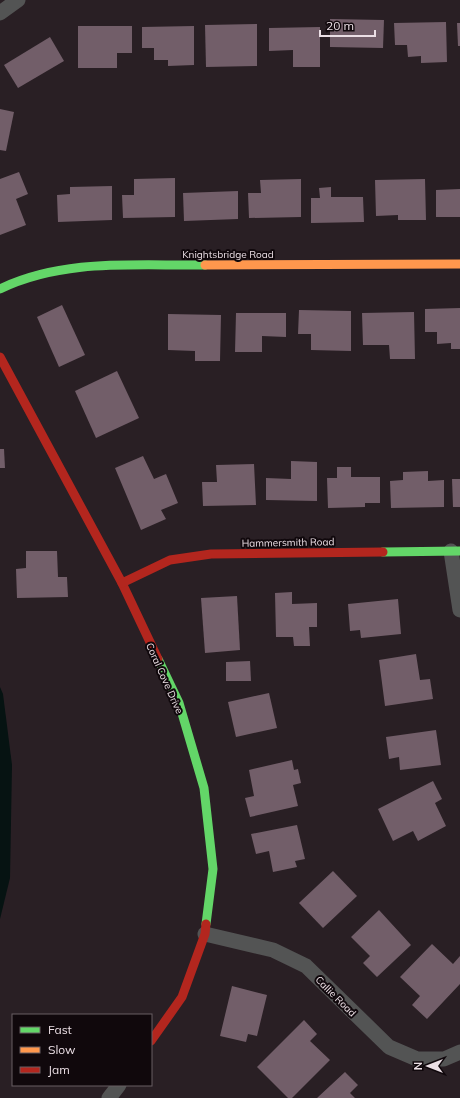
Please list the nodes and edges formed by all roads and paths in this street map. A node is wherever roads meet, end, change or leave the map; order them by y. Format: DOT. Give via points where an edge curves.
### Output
graph roads {
  1 [pos="18,0"];
  2 [pos="0,13"];
  3 [pos="460,264"];
  4 [pos="0,289"];
  5 [pos="0,357"];
  6 [pos="456,551"];
  7 [pos="122,583"];
  8 [pos="460,610"];
  9 [pos="205,934"];
  10 [pos="152,1040"];
  11 [pos="460,1052"];
  12 [pos="118,1086"];
  13 [pos="109,1098"];
  1 -- 2 [label="street"];
  3 -- 4 [label="street, Knightsbridge Road" via="82,266 45,271"];
  5 -- 7 [label="street, Coral Cove Drive"];
  6 -- 7 [label="street, Hammersmith Road" via="211,554 170,560"];
  6 -- 8 [label="street"];
  7 -- 9 [label="street, Coral Cove Drive" via="178,703 204,788 213,869"];
  9 -- 10 [label="street, Coral Cove Drive" via="182,997"];
  9 -- 11 [label="street, Callie Road" via="273,950 306,966 389,1047 417,1059 444,1059"];
  12 -- 13 [label="street"];
}
